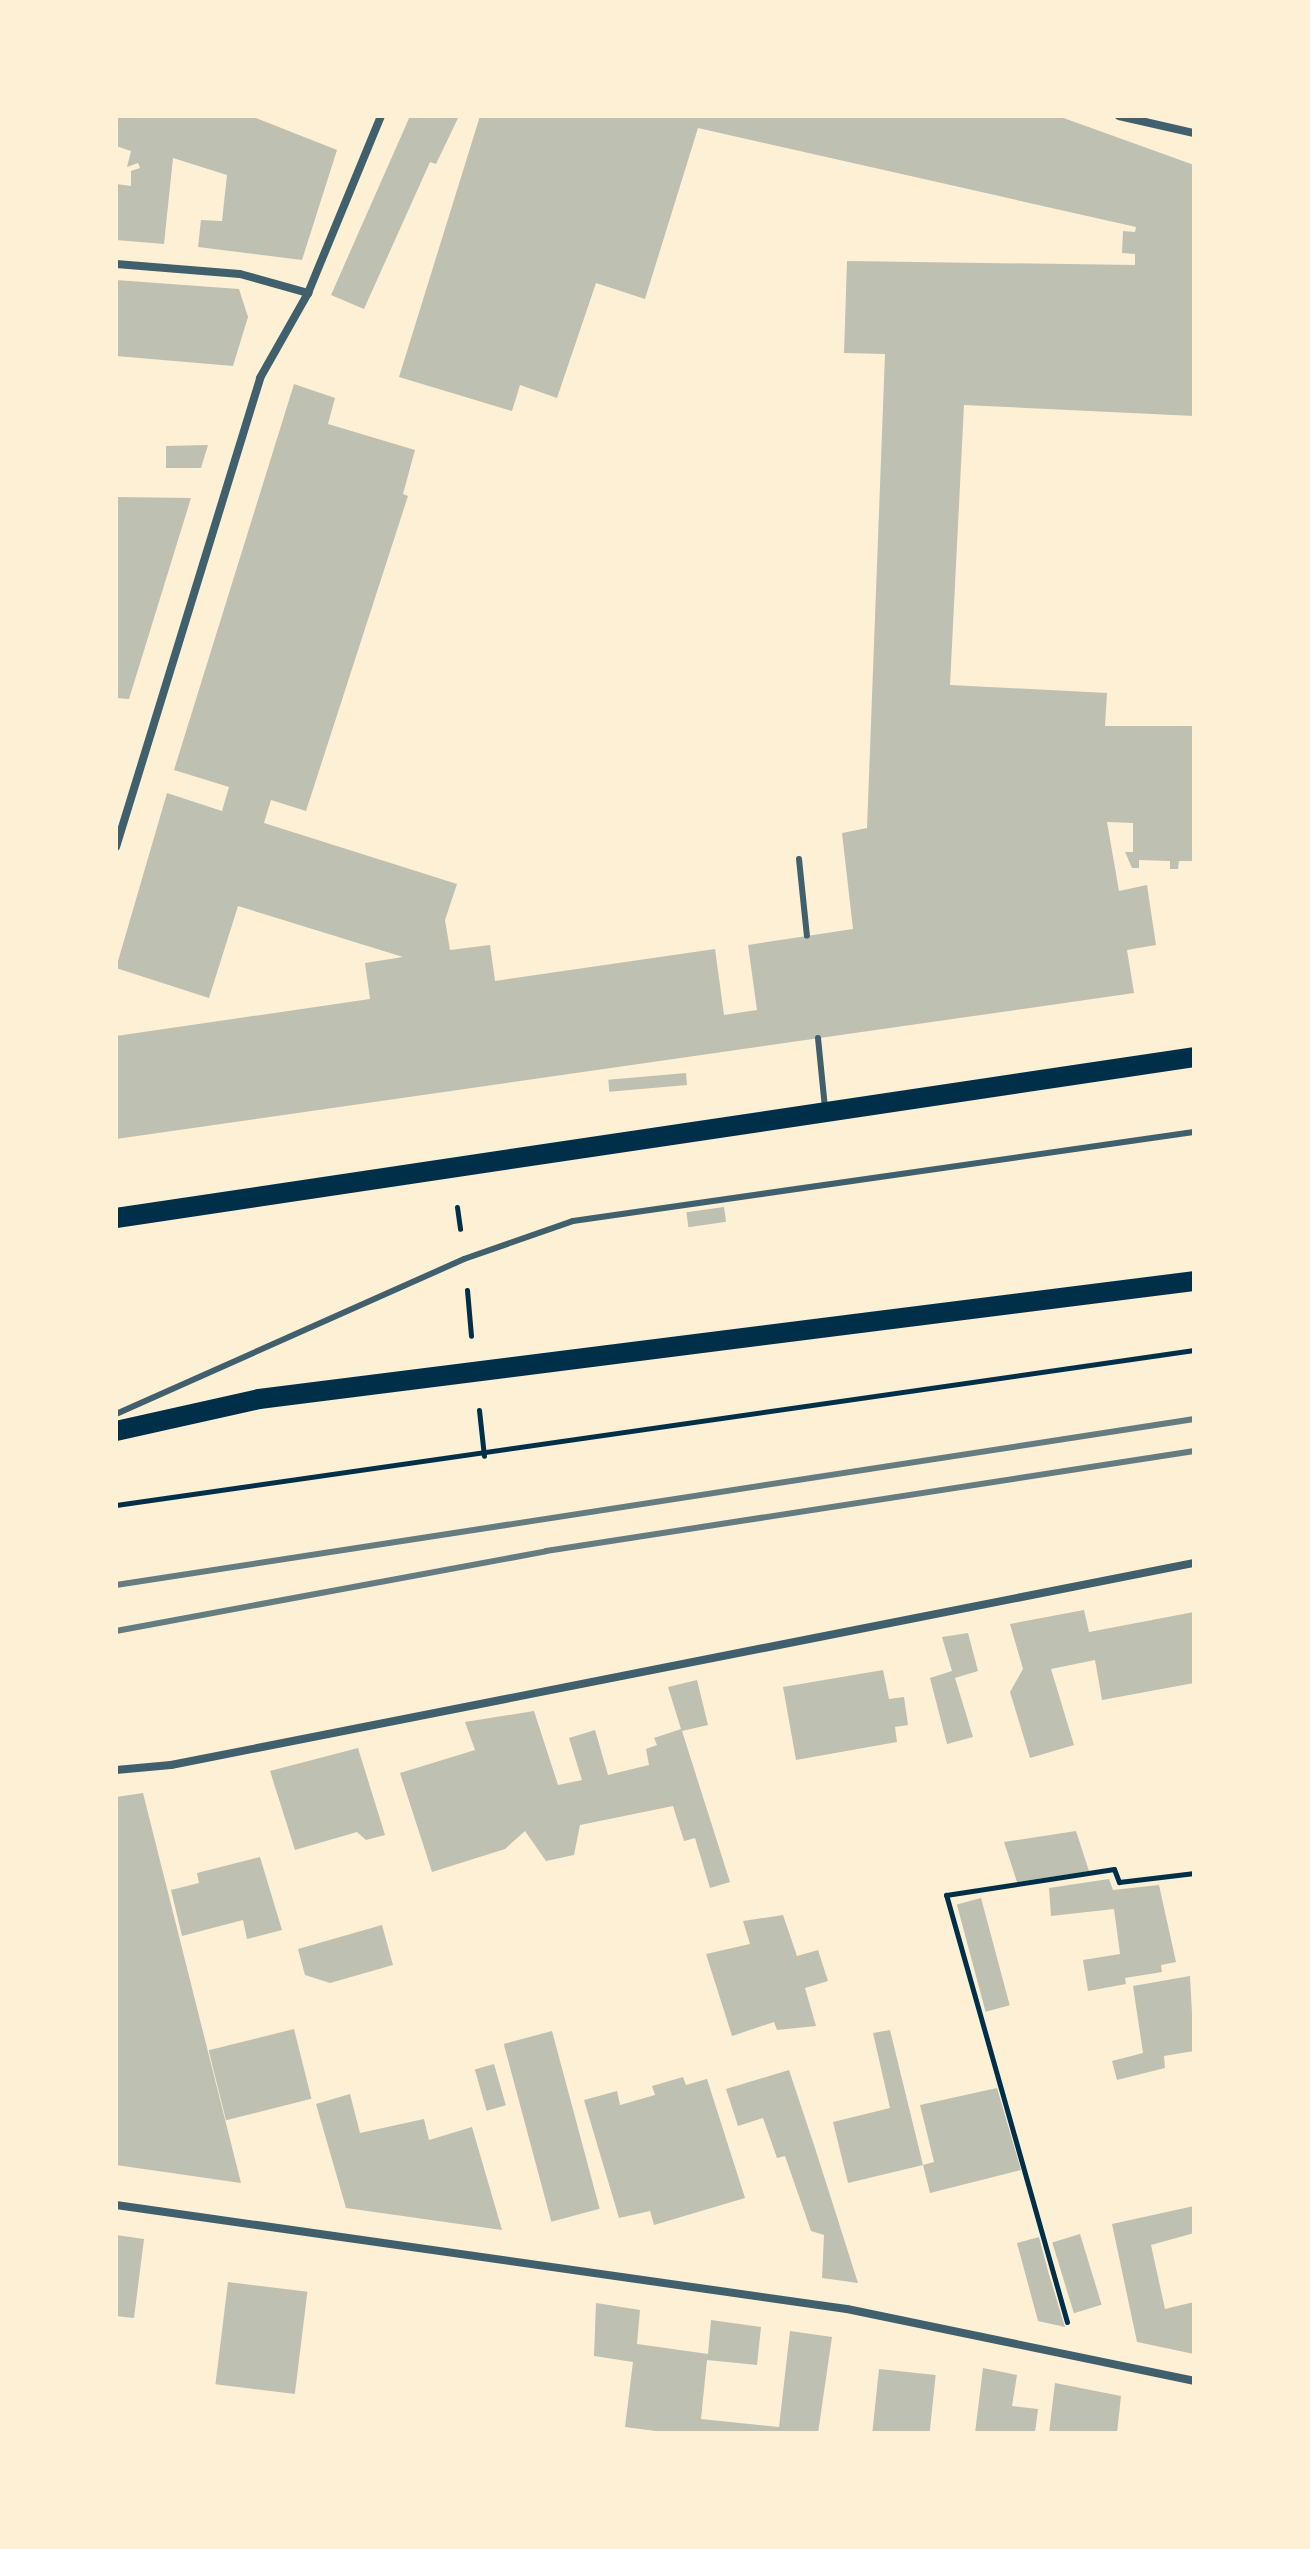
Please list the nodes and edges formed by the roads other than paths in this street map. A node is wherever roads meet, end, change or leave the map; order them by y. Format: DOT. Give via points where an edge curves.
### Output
graph roads {
  1 [pos="381,116"];
  2 [pos="1119,116"];
  3 [pos="1194,133"];
  4 [pos="116,264"];
  5 [pos="308,293"];
  6 [pos="116,847"];
  7 [pos="799,859"];
  8 [pos="807,936"];
  9 [pos="818,1038"];
  10 [pos="1194,1057"];
  11 [pos="826,1111"];
  12 [pos="1194,1132"];
  13 [pos="116,1218"];
  14 [pos="1194,1281"];
  15 [pos="116,1414"];
  16 [pos="116,1431"];
  17 [pos="1194,1563"];
  18 [pos="116,1770"];
  19 [pos="116,2205"];
  20 [pos="1194,2381"];
  1 -- 5 [label="street"];
  2 -- 3 [label="street"];
  4 -- 5 [label="street" via="240,274"];
  5 -- 6 [label="street" via="260,378"];
  7 -- 8 [label="lane"];
  9 -- 11 [label="lane"];
  10 -- 11 [label="main road"];
  11 -- 13 [label="main road"];
  12 -- 15 [label="lane" via="573,1221 464,1259"];
  14 -- 16 [label="main road" via="274,1397"];
  17 -- 18 [label="street" via="171,1765"];
  19 -- 20 [label="street" via="847,2309"];
}
